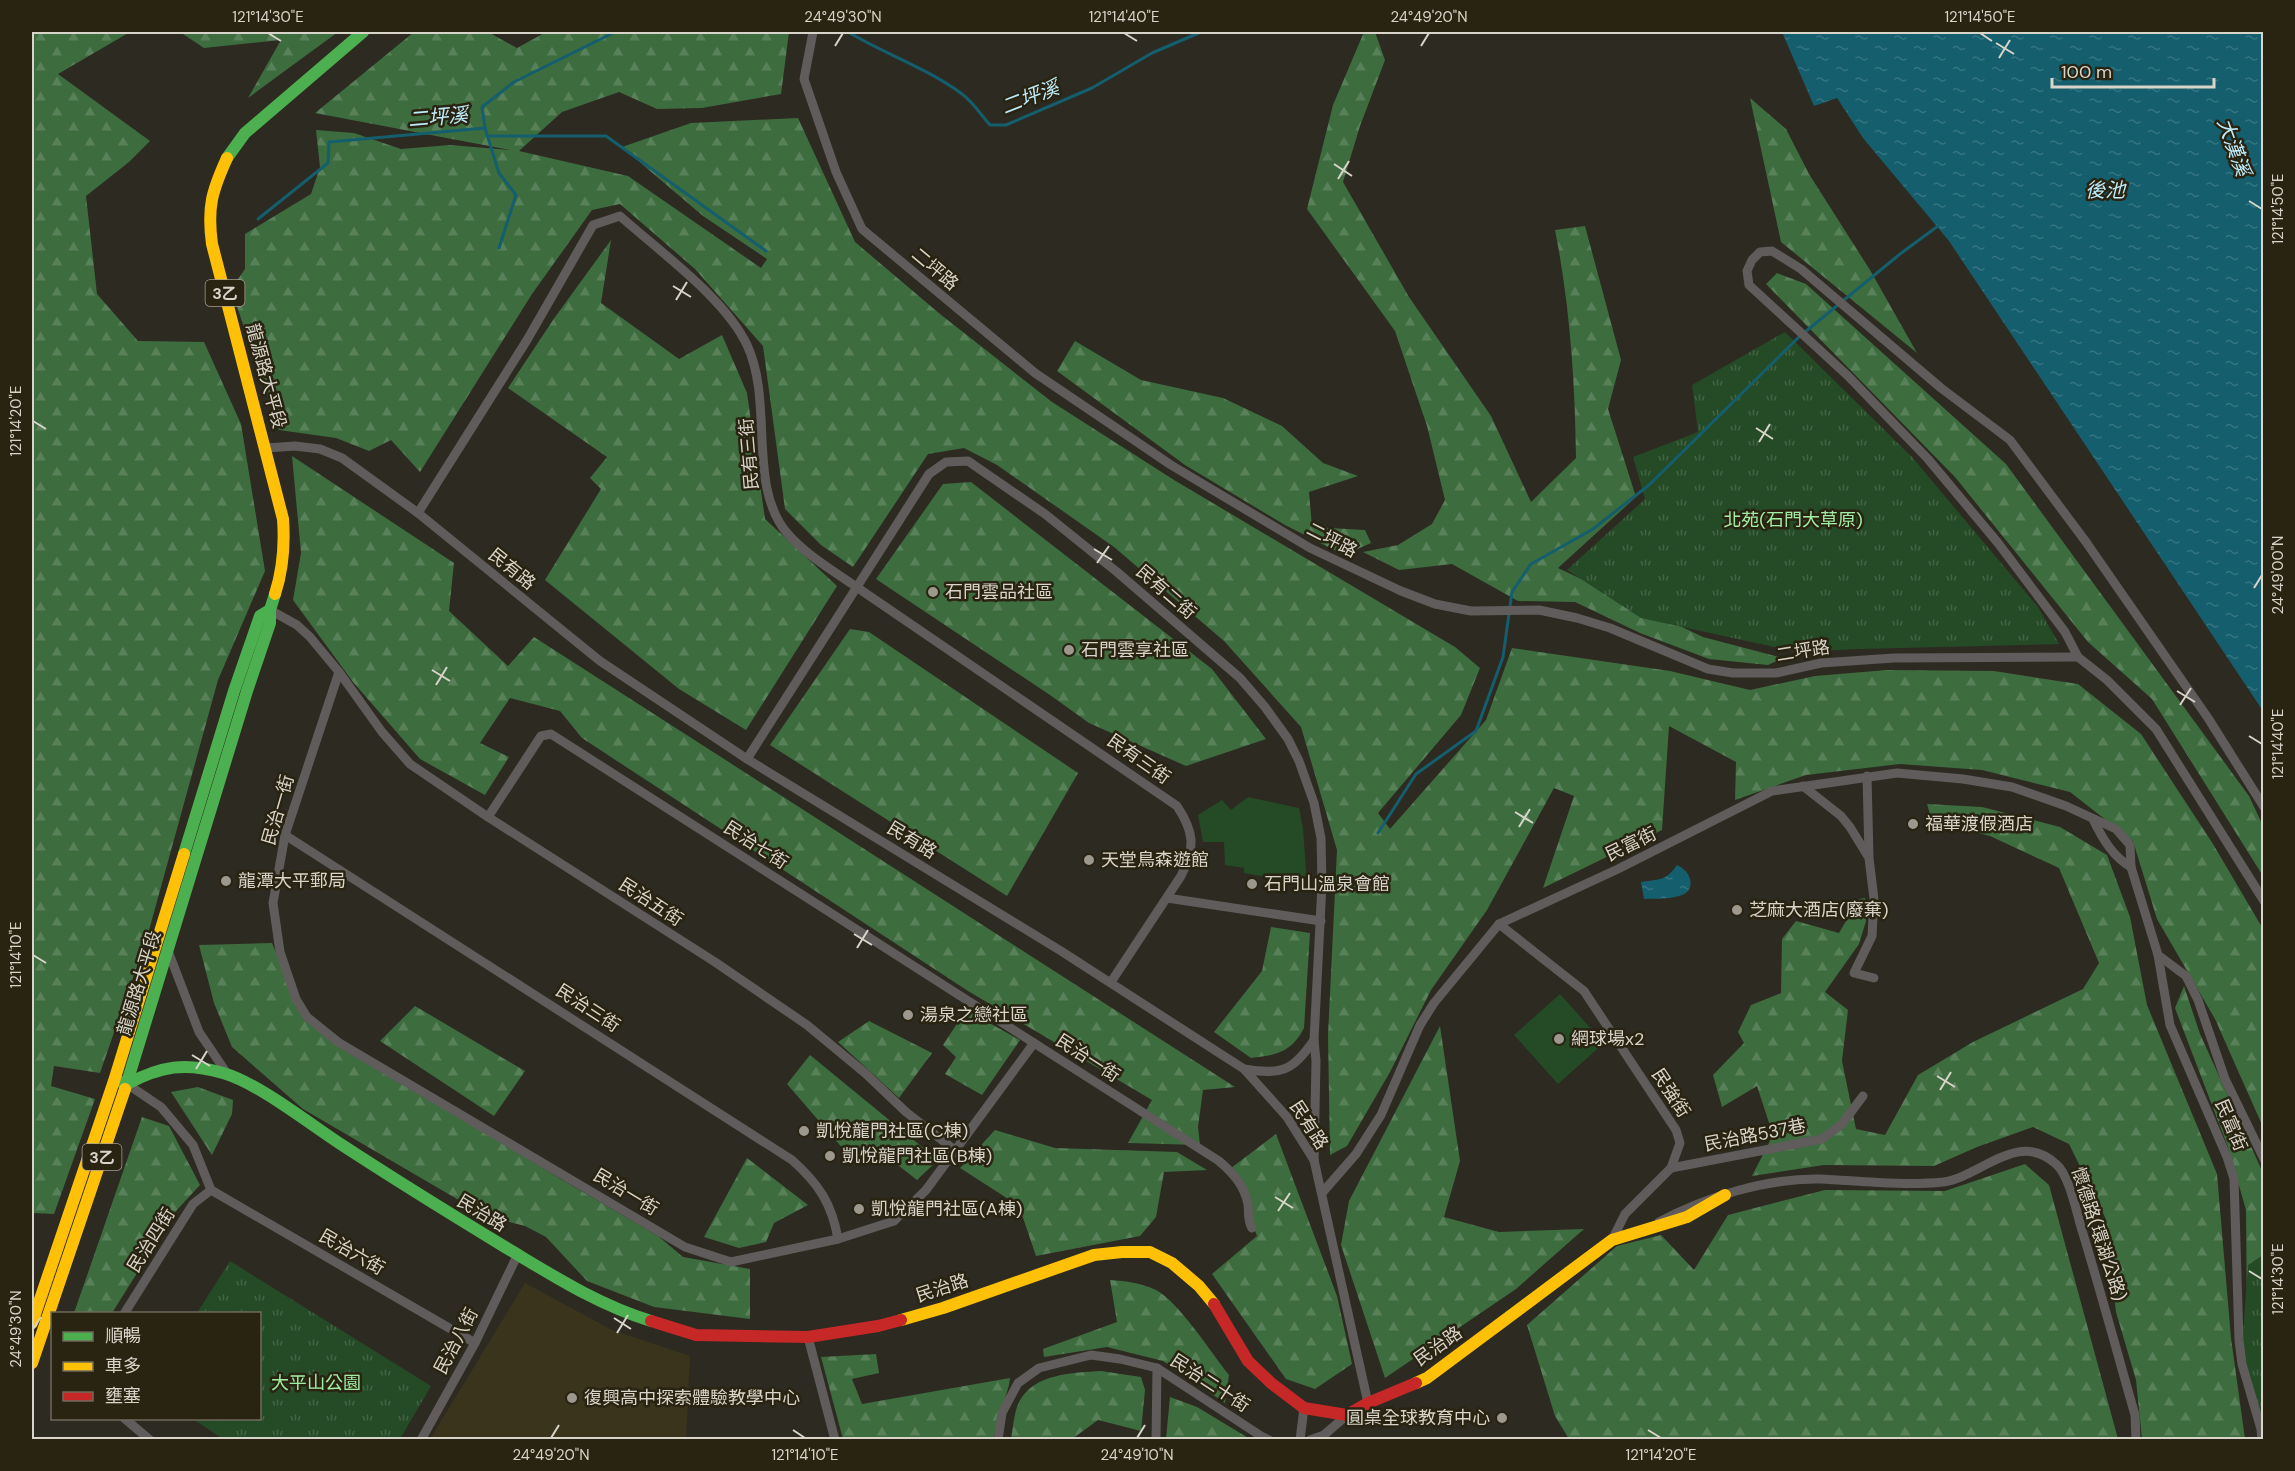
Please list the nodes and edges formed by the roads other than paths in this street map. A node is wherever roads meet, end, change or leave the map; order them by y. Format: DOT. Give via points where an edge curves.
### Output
graph roads {
  1 [pos="363,32"];
  2 [pos="813,32"];
  3 [pos="266,448"];
  4 [pos="418,513"];
  5 [pos="855,586"];
  6 [pos="270,610"];
  7 [pos="2078,657"];
  8 [pos="339,672"];
  9 [pos="747,759"];
  10 [pos="1867,776"];
  11 [pos="1803,786"];
  12 [pos="2264,807"];
  13 [pos="488,817"];
  14 [pos="2093,819"];
  15 [pos="285,835"];
  16 [pos="1869,858"];
  17 [pos="2131,867"];
  18 [pos="1167,898"];
  19 [pos="2264,901"];
  20 [pos="1321,921"];
  21 [pos="1499,924"];
  22 [pos="163,946"];
  23 [pos="2158,955"];
  24 [pos="1874,978"];
  25 [pos="1111,982"];
  26 [pos="1314,1040"];
  27 [pos="1034,1043"];
  28 [pos="1244,1069"];
  29 [pos="226,1072"];
  30 [pos="114,1081"];
  31 [pos="127,1084"];
  32 [pos="1863,1096"];
  33 [pos="956,1151"];
  34 [pos="2264,1159"];
  35 [pos="1314,1160"];
  36 [pos="1671,1168"];
  37 [pos="211,1190"];
  38 [pos="1322,1193"];
  39 [pos="1725,1195"];
  40 [pos="1252,1228"];
  41 [pos="838,1239"];
  42 [pos="1612,1240"];
  43 [pos="517,1256"];
  44 [pos="125,1312"];
  45 [pos="32,1323"];
  46 [pos="808,1337"];
  47 [pos="475,1343"];
  48 [pos="32,1364"];
  49 [pos="1157,1368"];
  50 [pos="1368,1403"];
  51 [pos="1304,1408"];
  52 [pos="1347,1415"];
  53 [pos="125,1420"];
  54 [pos="150,1440"];
  55 [pos="421,1440"];
  56 [pos="835,1440"];
  57 [pos="998,1440"];
  58 [pos="1156,1440"];
  59 [pos="1269,1440"];
  60 [pos="1300,1440"];
  61 [pos="1310,1440"];
  62 [pos="2136,1440"];
  63 [pos="2262,1440"];
  1 -- 3 [label="main road, 龍源路大平段 / 3乙" via="245,134 227,158 213,190 209,220 212,244"];
  2 -- 7 [label="street, 二坪路" via="804,79 836,172 862,229 1035,373 1171,465 1337,562 1435,604 1471,611 1539,610 1577,618 1708,669 1733,673 1776,673 1821,663 1894,658"];
  3 -- 4 [label="street, 民有路" via="320,449 342,458"];
  3 -- 6 [label="main road, 龍源路大平段 / 3乙" via="285,541 282,571"];
  4 -- 5 [label="street, 民有三街" via="527,340 592,225 620,216 722,306 741,335 760,387 766,487 775,517 804,550"];
  4 -- 9 [label="street, 民有路" via="600,661"];
  5 -- 9 [label="street, 民有二街"];
  5 -- 18 [label="street, 民有三街" via="1177,806 1189,824 1190,859"];
  5 -- 20 [label="street, 民有二街" via="929,474 946,462 968,461 1045,514 1240,678 1287,739 1314,803 1321,838"];
  6 -- 8 [label="street" via="297,625"];
  6 -- 22 [label="main road, 龍源路大平段 / 3乙" via="260,616 234,691"];
  7 -- 12 [label="street" via="2066,632 1928,459 1848,376 1749,285 1747,271 1760,252 1772,251 1801,269 1941,388 2010,440 2208,718"];
  7 -- 19 [label="street" via="2108,680 2156,729"];
  8 -- 13 [label="street, 民治五街" via="410,764"];
  8 -- 15 [label="street, 民治一街"];
  9 -- 25 [label="street, 民有路"];
  10 -- 11 [label="street, 民富街"];
  10 -- 14 [label="street, 民富街" via="1927,774 2012,787"];
  10 -- 16 [label="street"];
  11 -- 16 [label="street" via="1841,816"];
  11 -- 21 [label="street, 民富街" via="1772,791"];
  13 -- 27 [label="street, 民治七街" via="541,736 551,734"];
  13 -- 33 [label="street, 民治五街" via="807,1024"];
  14 -- 17 [label="street, 民富街" via="2101,836"];
  14 -- 17 [label="street, 民富街" via="2116,829 2130,845"];
  15 -- 41 [label="street, 民治三街" via="792,1160 819,1186"];
  15 -- 41 [label="street, 民治一街" via="273,903 280,952 296,999 307,1017 338,1042 685,1247 731,1262"];
  16 -- 24 [label="street" via="1874,899 1872,936 1854,973"];
  17 -- 23 [label="street, 民富街"];
  18 -- 20 [label="street"];
  18 -- 25 [label="street, 民有三街"];
  20 -- 26 [label="street, 民有二街"];
  21 -- 36 [label="street, 民強街" via="1584,991 1676,1130 1680,1143"];
  21 -- 38 [label="street, 民富街" via="1434,1003 1420,1025 1381,1115 1356,1154"];
  22 -- 29 [label="street" via="199,1032"];
  22 -- 30 [label="main road, 龍源路大平段 / 3乙"];
  22 -- 31 [label="main road, 龍源路大平段 / 3乙"];
  23 -- 34 [label="street" via="2186,976 2225,1079"];
  23 -- 63 [label="street, 民富街" via="2170,1024 2234,1179 2239,1340"];
  25 -- 28 [label="street, 民有路"];
  26 -- 28 [label="street" via="1303,1056 1286,1069 1269,1073"];
  26 -- 35 [label="street, 民有二街"];
  27 -- 33 [label="street, 民治一街"];
  27 -- 40 [label="street, 民治一街" via="1219,1161 1238,1178"];
  28 -- 35 [label="street, 民有路" via="1287,1118"];
  29 -- 31 [label="main road" via="175,1067 151,1072"];
  29 -- 43 [label="main road, 民治路"];
  30 -- 31 [label="main road"];
  30 -- 45 [label="main road, 龍源路大平段 / 3乙"];
  31 -- 37 [label="street" via="161,1107 193,1145"];
  31 -- 48 [label="main road, 龍源路大平段 / 3乙"];
  32 -- 36 [label="street, 民治路537巷" via="1842,1124 1822,1139"];
  33 -- 41 [label="street, 民治一街" via="926,1190 894,1221"];
  35 -- 38 [label="street, 民有路"];
  36 -- 42 [label="street, 民強街" via="1625,1214"];
  37 -- 44 [label="street, 民治四街" via="193,1204"];
  37 -- 47 [label="street, 民治六街"];
  38 -- 50 [label="street, 民有路"];
  39 -- 42 [label="main road, 懷德路(環湖公路)" via="1686,1217"];
  39 -- 62 [label="street, 懷德路(環湖公路)" via="1745,1188 1818,1179 1941,1182 2021,1151 2044,1155 2059,1166 2074,1204 2135,1415"];
  42 -- 50 [label="main road, 民治路" via="1427,1378"];
  43 -- 46 [label="main road, 民治路" via="585,1295 631,1315 696,1335"];
  43 -- 47 [label="street, 民治八街"];
  46 -- 51 [label="main road, 民治路" via="878,1326 932,1311 1094,1255 1150,1252 1172,1263 1199,1286 1220,1310 1248,1360"];
  46 -- 56 [label="street"];
  47 -- 55 [label="street, 民治八街"];
  49 -- 57 [label="street, 民治二十街" via="1091,1355 1039,1368 1018,1383 1002,1413"];
  49 -- 58 [label="street"];
  49 -- 59 [label="street, 民治二十街"];
  50 -- 52 [label="main road, 民治路"];
  51 -- 52 [label="main road, 民治路"];
  51 -- 60 [label="street"];
  52 -- 61 [label="street" via="1324,1435"];
  53 -- 54 [label="street"];
}
